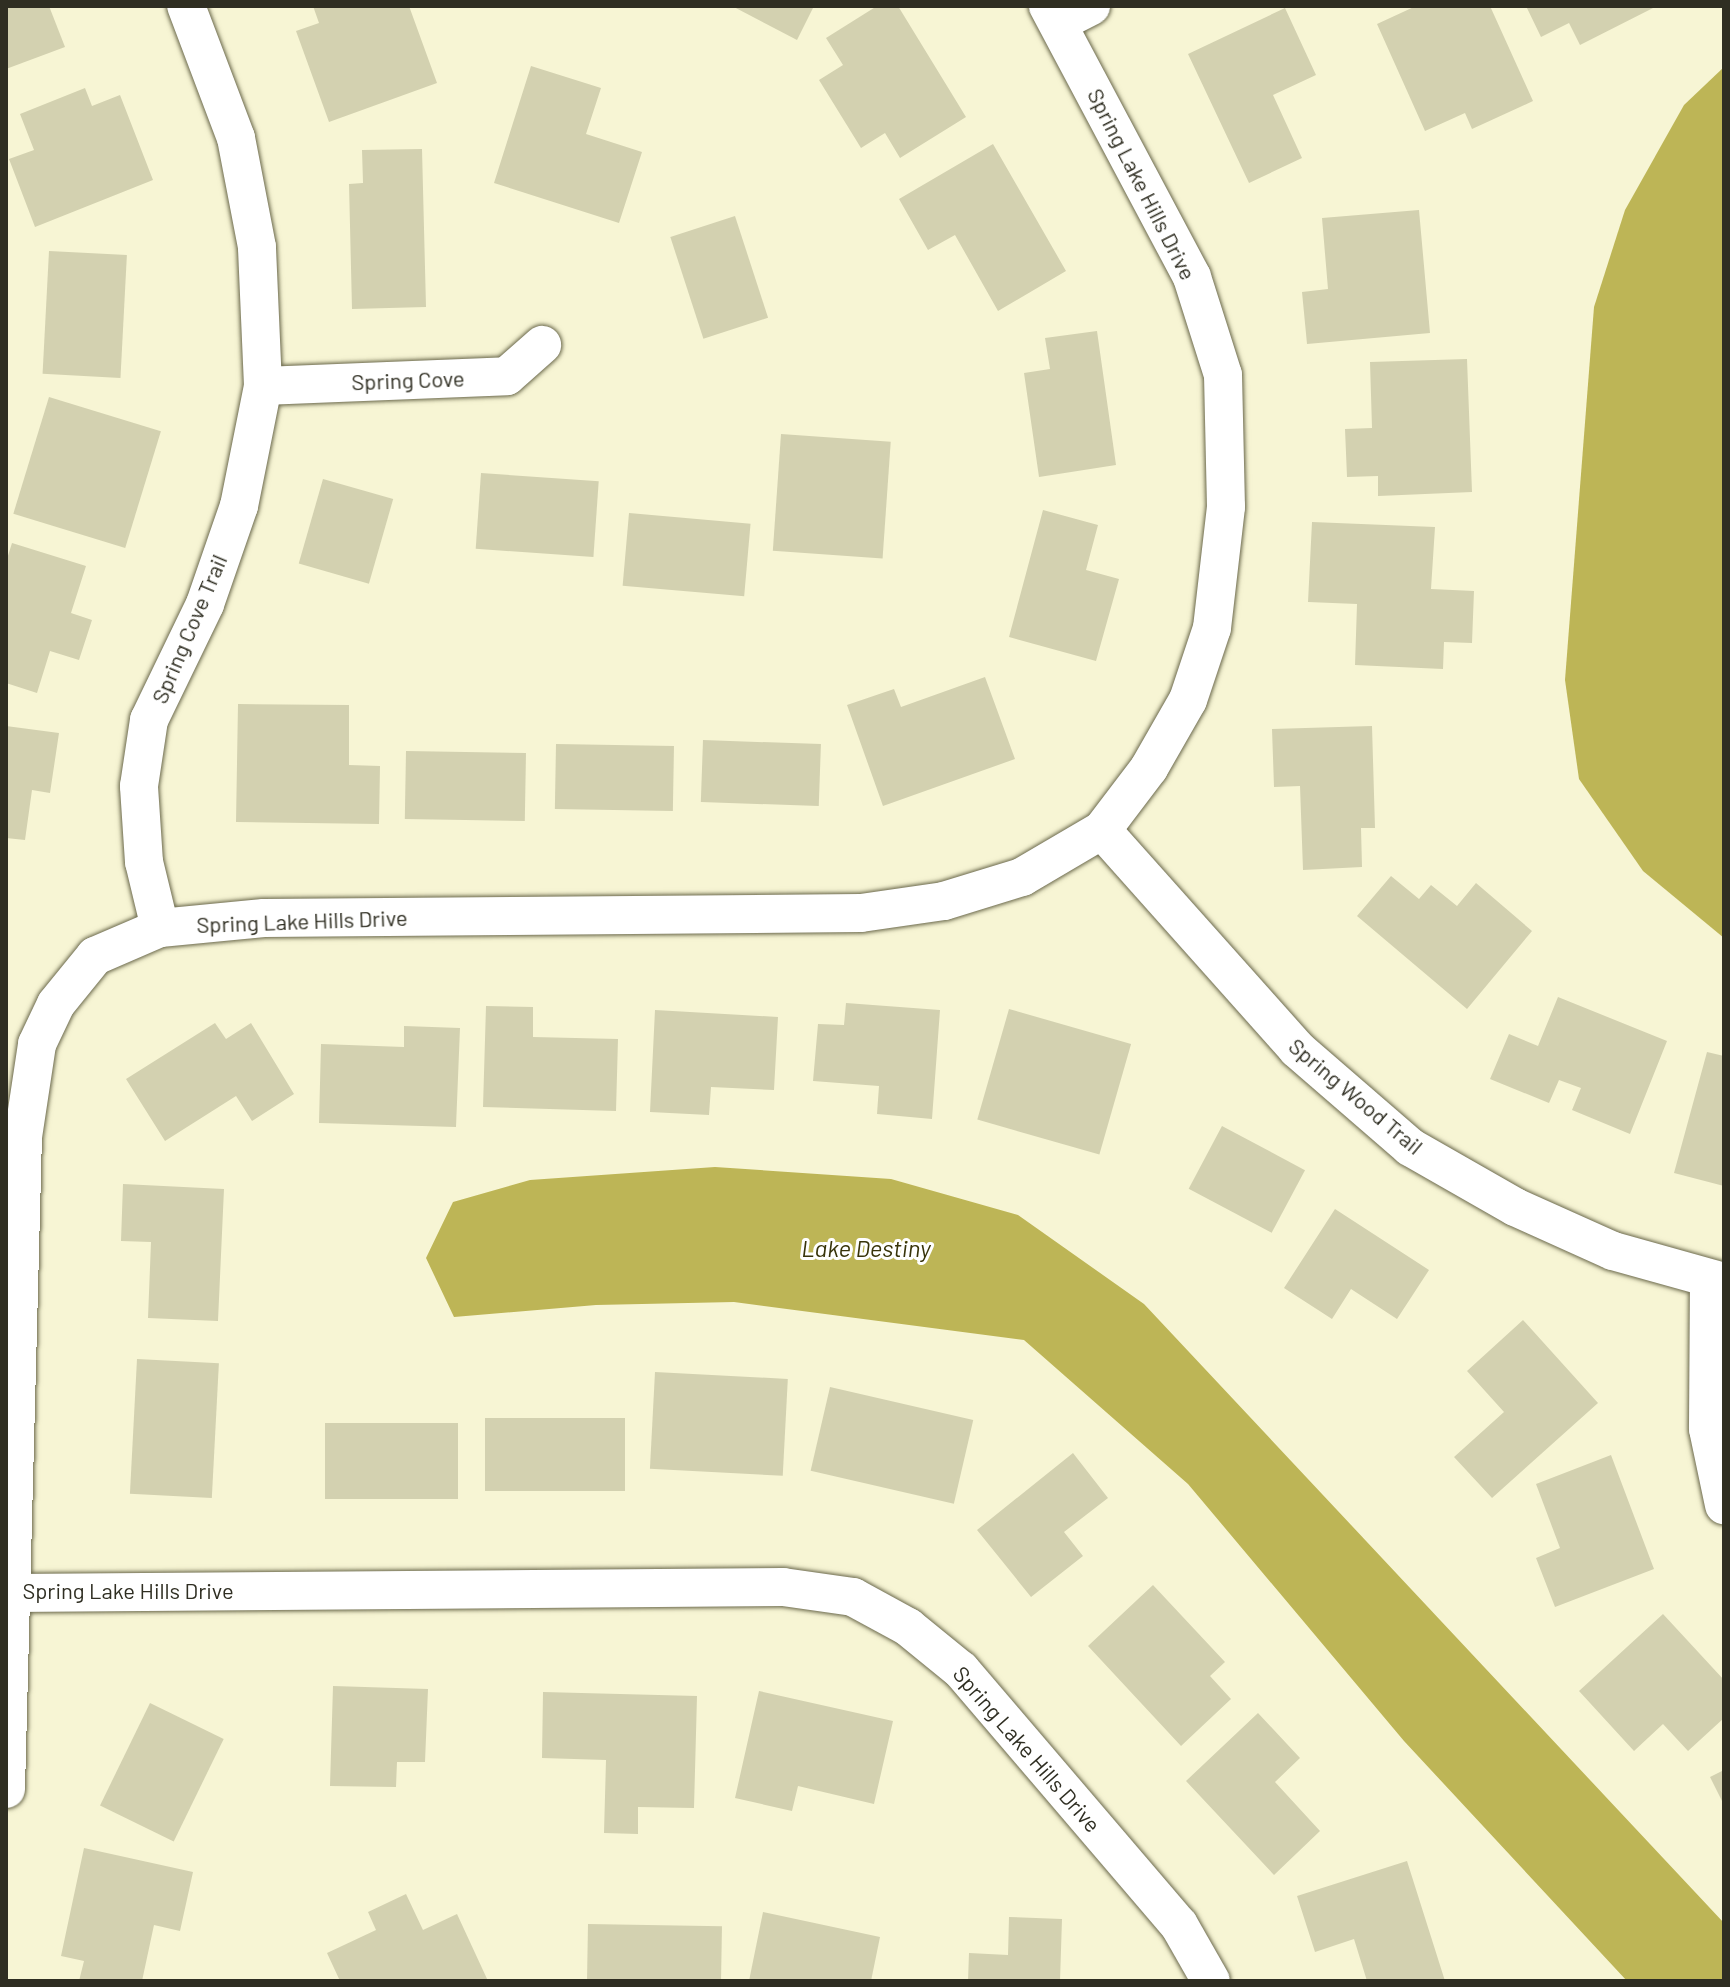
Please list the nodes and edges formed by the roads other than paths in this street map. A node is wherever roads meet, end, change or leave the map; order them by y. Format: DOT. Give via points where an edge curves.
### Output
graph roads {
  1 [pos="186,6"];
  2 [pos="1091,6"];
  3 [pos="1053,14"];
  4 [pos="542,345"];
  5 [pos="263,386"];
  6 [pos="1102,830"];
  7 [pos="160,928"];
  8 [pos="1716,1280"];
  9 [pos="1724,1505"];
  10 [pos="13,1593"];
  11 [pos="6,1789"];
  12 [pos="1211,1981"];
  1 -- 5 [label="street, Spring Cove Trail" via="236,138 257,247"];
  2 -- 3 [label="street"];
  3 -- 6 [label="street, Spring Lake Hills Drive" via="1192,277 1223,375 1226,507 1212,628 1188,700 1149,768"];
  4 -- 5 [label="street, Spring Cove" via="507,376"];
  5 -- 7 [label="street, Spring Cove Trail" via="239,506 205,604 149,720 139,786 144,862"];
  6 -- 7 [label="street, Spring Lake Hills Drive" via="1022,877 944,901 861,913 264,918"];
  6 -- 8 [label="street, Spring Wood Trail" via="1297,1049 1410,1147 1515,1207 1613,1251"];
  7 -- 10 [label="street, Spring Lake Hills Drive" via="95,956 56,1004 37,1044 23,1137"];
  8 -- 9 [label="street" via="1708,1429"];
  10 -- 11 [label="street"];
  10 -- 12 [label="street, Spring Lake Hills Drive" via="783,1587 853,1597 908,1627 961,1670 1179,1925"];
}
